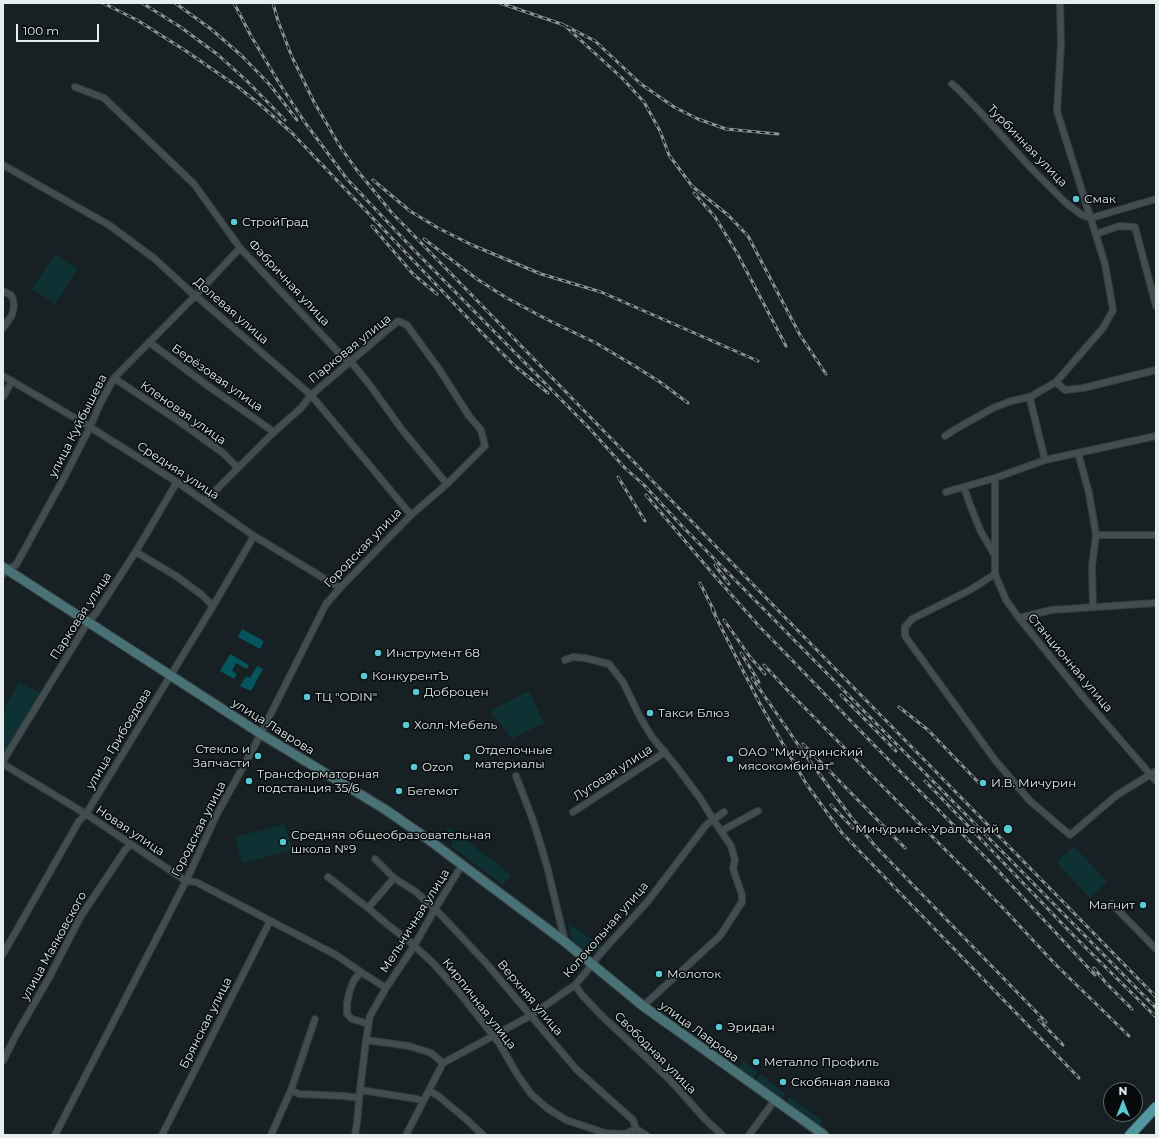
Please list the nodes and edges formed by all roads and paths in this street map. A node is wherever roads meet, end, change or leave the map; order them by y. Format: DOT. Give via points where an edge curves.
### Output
graph roads {
  1 [pos="1060,3"];
  2 [pos="952,84"];
  3 [pos="75,87"];
  4 [pos="3,165"];
  5 [pos="1156,199"];
  6 [pos="1091,218"];
  7 [pos="1096,234"];
  8 [pos="240,248"];
  9 [pos="3,290"];
  10 [pos="195,296"];
  11 [pos="1156,306"];
  12 [pos="3,328"];
  13 [pos="148,342"];
  14 [pos="351,362"];
  15 [pos="1156,370"];
  16 [pos="3,376"];
  17 [pos="114,378"];
  18 [pos="12,381"];
  19 [pos="1056,382"];
  20 [pos="311,395"];
  21 [pos="1030,396"];
  22 [pos="3,397"];
  23 [pos="90,427"];
  24 [pos="274,432"];
  25 [pos="946,436"];
  26 [pos="1156,436"];
  27 [pos="485,446"];
  28 [pos="1078,453"];
  29 [pos="1045,460"];
  30 [pos="238,468"];
  31 [pos="995,478"];
  32 [pos="177,482"];
  33 [pos="446,484"];
  34 [pos="964,487"];
  35 [pos="946,492"];
  36 [pos="205,501"];
  37 [pos="411,514"];
  38 [pos="1096,535"];
  39 [pos="254,536"];
  40 [pos="1156,536"];
  41 [pos="136,552"];
  42 [pos="994,554"];
  43 [pos="4,570"];
  44 [pos="995,574"];
  45 [pos="340,588"];
  46 [pos="1156,603"];
  47 [pos="213,606"];
  48 [pos="1093,607"];
  49 [pos="1019,618"];
  50 [pos="88,622"];
  51 [pos="565,660"];
  52 [pos="169,676"];
  53 [pos="261,734"];
  54 [pos="665,752"];
  55 [pos="3,763"];
  56 [pos="1153,773"];
  57 [pos="516,776"];
  58 [pos="1156,781"];
  59 [pos="573,812"];
  60 [pos="724,812"];
  61 [pos="758,812"];
  62 [pos="86,814"];
  63 [pos="712,819"];
  64 [pos="721,831"];
  65 [pos="130,845"];
  66 [pos="375,859"];
  67 [pos="462,865"];
  68 [pos="328,877"];
  69 [pos="394,878"];
  70 [pos="186,881"];
  71 [pos="1112,904"];
  72 [pos="368,908"];
  73 [pos="434,909"];
  74 [pos="270,921"];
  75 [pos="565,942"];
  76 [pos="414,946"];
  77 [pos="1156,950"];
  78 [pos="3,954"];
  79 [pos="592,965"];
  80 [pos="361,972"];
  81 [pos="575,985"];
  82 [pos="386,988"];
  83 [pos="643,1006"];
  84 [pos="530,1016"];
  85 [pos="315,1019"];
  86 [pos="369,1024"];
  87 [pos="492,1035"];
  88 [pos="366,1040"];
  89 [pos="3,1061"];
  90 [pos="443,1063"];
  91 [pos="291,1090"];
  92 [pos="360,1090"];
  93 [pos="429,1091"];
  94 [pos="359,1098"];
  95 [pos="775,1100"];
  96 [pos="423,1101"];
  97 [pos="1156,1107"];
  98 [pos="636,1129"];
  99 [pos="55,1135"];
  100 [pos="162,1135"];
  101 [pos="271,1135"];
  102 [pos="355,1135"];
  103 [pos="406,1135"];
  104 [pos="483,1135"];
  105 [pos="646,1135"];
  106 [pos="722,1135"];
  107 [pos="749,1135"];
  108 [pos="824,1135"];
  109 [pos="1130,1135"];
  1 -- 6 [label="street" via="1057,111"];
  2 -- 6 [label="street, Турбинная улица" via="1066,203 1082,215"];
  3 -- 8 [label="street, Фабричная улица" via="104,98 194,184"];
  4 -- 10 [label="street, Долевая улица" via="109,225 155,259"];
  5 -- 6 [label="street"];
  6 -- 7 [label="street"];
  7 -- 11 [label="street" via="1119,226 1135,227"];
  7 -- 19 [label="street" via="1105,264 1113,310 1103,328"];
  8 -- 10 [label="street, улица Куйбышева"];
  8 -- 14 [label="street, Фабричная улица" via="341,355"];
  9 -- 12 [label="street" via="13,299 14,306 12,315"];
  10 -- 13 [label="street, улица Куйбышева"];
  10 -- 20 [label="street, Долевая улица"];
  13 -- 17 [label="street, улица Куйбышева"];
  13 -- 24 [label="street, Берёзовая улица"];
  14 -- 20 [label="street, Парковая улица"];
  14 -- 27 [label="street, Парковая улица" via="398,321 407,325 481,430"];
  14 -- 33 [label="street, Фабричная улица"];
  15 -- 19 [label="street" via="1083,388 1065,390"];
  16 -- 18 [label="street, Средняя улица"];
  17 -- 23 [label="street, улица Куйбышева"];
  17 -- 30 [label="street, Кленовая улица" via="223,453"];
  18 -- 22 [label="street"];
  18 -- 23 [label="street, Средняя улица"];
  19 -- 21 [label="street"];
  20 -- 24 [label="street, Парковая улица" via="301,408"];
  20 -- 37 [label="street, Долевая улица"];
  21 -- 25 [label="street" via="993,408"];
  21 -- 29 [label="street"];
  23 -- 32 [label="street, Средняя улица"];
  23 -- 43 [label="street, улица Куйбышева" via="16,565"];
  24 -- 30 [label="street, Парковая улица"];
  26 -- 28 [label="street"];
  27 -- 33 [label="street, Городская улица"];
  28 -- 29 [label="street"];
  28 -- 38 [label="street"];
  29 -- 31 [label="street"];
  30 -- 36 [label="street, Парковая улица"];
  31 -- 34 [label="street"];
  31 -- 42 [label="street, Станционная улица"];
  32 -- 36 [label="street, Средняя улица"];
  32 -- 41 [label="street, Парковая улица"];
  33 -- 37 [label="street, Городская улица"];
  34 -- 35 [label="street"];
  34 -- 42 [label="street, Станционная улица" via="980,530"];
  36 -- 39 [label="street, Средняя улица"];
  37 -- 45 [label="street, Городская улица"];
  38 -- 40 [label="street"];
  38 -- 48 [label="street" via="1092,566"];
  39 -- 45 [label="street, Средняя улица"];
  39 -- 47 [label="street, улица Грибоедова"];
  41 -- 47 [label="street" via="176,576"];
  41 -- 50 [label="street, Парковая улица"];
  42 -- 44 [label="street, Станционная улица"];
  43 -- 50 [label="main road, улица Лаврова"];
  44 -- 49 [label="street, Станционная улица" via="1006,600"];
  44 -- 56 [label="street" via="970,590 912,619 905,627 905,636 995,760 1030,801 1070,835 1117,795"];
  45 -- 53 [label="street, Городская улица" via="326,604"];
  46 -- 48 [label="street"];
  47 -- 52 [label="street, улица Грибоедова"];
  48 -- 49 [label="street" via="1051,610"];
  49 -- 56 [label="street, Станционная улица" via="1084,698"];
  50 -- 52 [label="main road, улица Лаврова"];
  50 -- 55 [label="street, Парковая улица"];
  51 -- 54 [label="street, Луговая улица" via="573,657 585,658 609,664 623,682 652,737"];
  52 -- 53 [label="main road, улица Лаврова"];
  52 -- 62 [label="street, улица Грибоедова"];
  53 -- 67 [label="main road, улица Лаврова" via="386,810"];
  53 -- 70 [label="street, Городская улица" via="216,816"];
  54 -- 59 [label="street, Луговая улица"];
  54 -- 63 [label="street, Луговая улица"];
  55 -- 62 [label="street, Новая улица"];
  56 -- 58 [label="street, Станционная улица"];
  57 -- 75 [label="street" via="547,866"];
  60 -- 63 [label="street, Колокольная улица"];
  61 -- 64 [label="street"];
  62 -- 65 [label="street, Новая улица"];
  62 -- 78 [label="street, улица Грибоедова" via="79,821"];
  63 -- 64 [label="street, Луговая улица"];
  63 -- 79 [label="street, Колокольная улица" via="648,901"];
  64 -- 83 [label="street, Луговая улица" via="731,846 735,860 733,869 742,902 720,936"];
  65 -- 70 [label="street, Новая улица"];
  65 -- 89 [label="street, улица Маяковского" via="81,916"];
  66 -- 69 [label="street, Верхняя улица"];
  67 -- 73 [label="street, Мельничная улица"];
  67 -- 75 [label="main road, улица Лаврова"];
  68 -- 72 [label="street, Кирпичная улица"];
  69 -- 72 [label="street"];
  69 -- 73 [label="street, Верхняя улица" via="416,892"];
  70 -- 74 [label="street, Новая улица" via="196,882"];
  70 -- 99 [label="street, Городская улица"];
  71 -- 77 [label="street"];
  72 -- 76 [label="street, Кирпичная улица"];
  73 -- 76 [label="street, Мельничная улица"];
  73 -- 84 [label="street, Верхняя улица" via="486,963"];
  74 -- 80 [label="street, Мельничная улица" via="336,955"];
  74 -- 100 [label="street, Брянская улица"];
  75 -- 79 [label="main road, улица Лаврова"];
  76 -- 82 [label="street, Мельничная улица"];
  76 -- 87 [label="street, Кирпичная улица" via="458,991"];
  79 -- 81 [label="street, Колокольная улица"];
  79 -- 83 [label="main road, улица Лаврова"];
  80 -- 82 [label="street, Мельничная улица"];
  80 -- 86 [label="street, Мельничная улица" via="350,990 347,1014 352,1019"];
  81 -- 84 [label="street, Колокольная улица"];
  81 -- 106 [label="street, Свободная улица" via="602,1016 670,1080"];
  82 -- 86 [label="street, Мельничная улица" via="370,1016"];
  83 -- 95 [label="main road, улица Лаврова"];
  84 -- 87 [label="street, Колокольная улица"];
  84 -- 98 [label="street, Верхняя улица" via="577,1070 633,1120"];
  85 -- 91 [label="street"];
  86 -- 88 [label="street, Мельничная улица"];
  87 -- 90 [label="street, Колокольная улица"];
  87 -- 98 [label="street, Кирпичная улица" via="531,1094 546,1108 566,1120 605,1133 625,1134"];
  88 -- 90 [label="street" via="409,1046 431,1053"];
  88 -- 92 [label="street, Мельничная улица"];
  90 -- 93 [label="street"];
  91 -- 94 [label="street" via="299,1094"];
  91 -- 101 [label="street"];
  92 -- 94 [label="street, Мельничная улица"];
  92 -- 96 [label="street"];
  93 -- 96 [label="street"];
  93 -- 104 [label="street" via="468,1120"];
  94 -- 102 [label="street, Мельничная улица"];
  95 -- 107 [label="street"];
  95 -- 108 [label="main road, улица Лаврова"];
  96 -- 103 [label="street"];
  97 -- 109 [label="main road"];
  98 -- 105 [label="street, Верхняя улица"];
}
